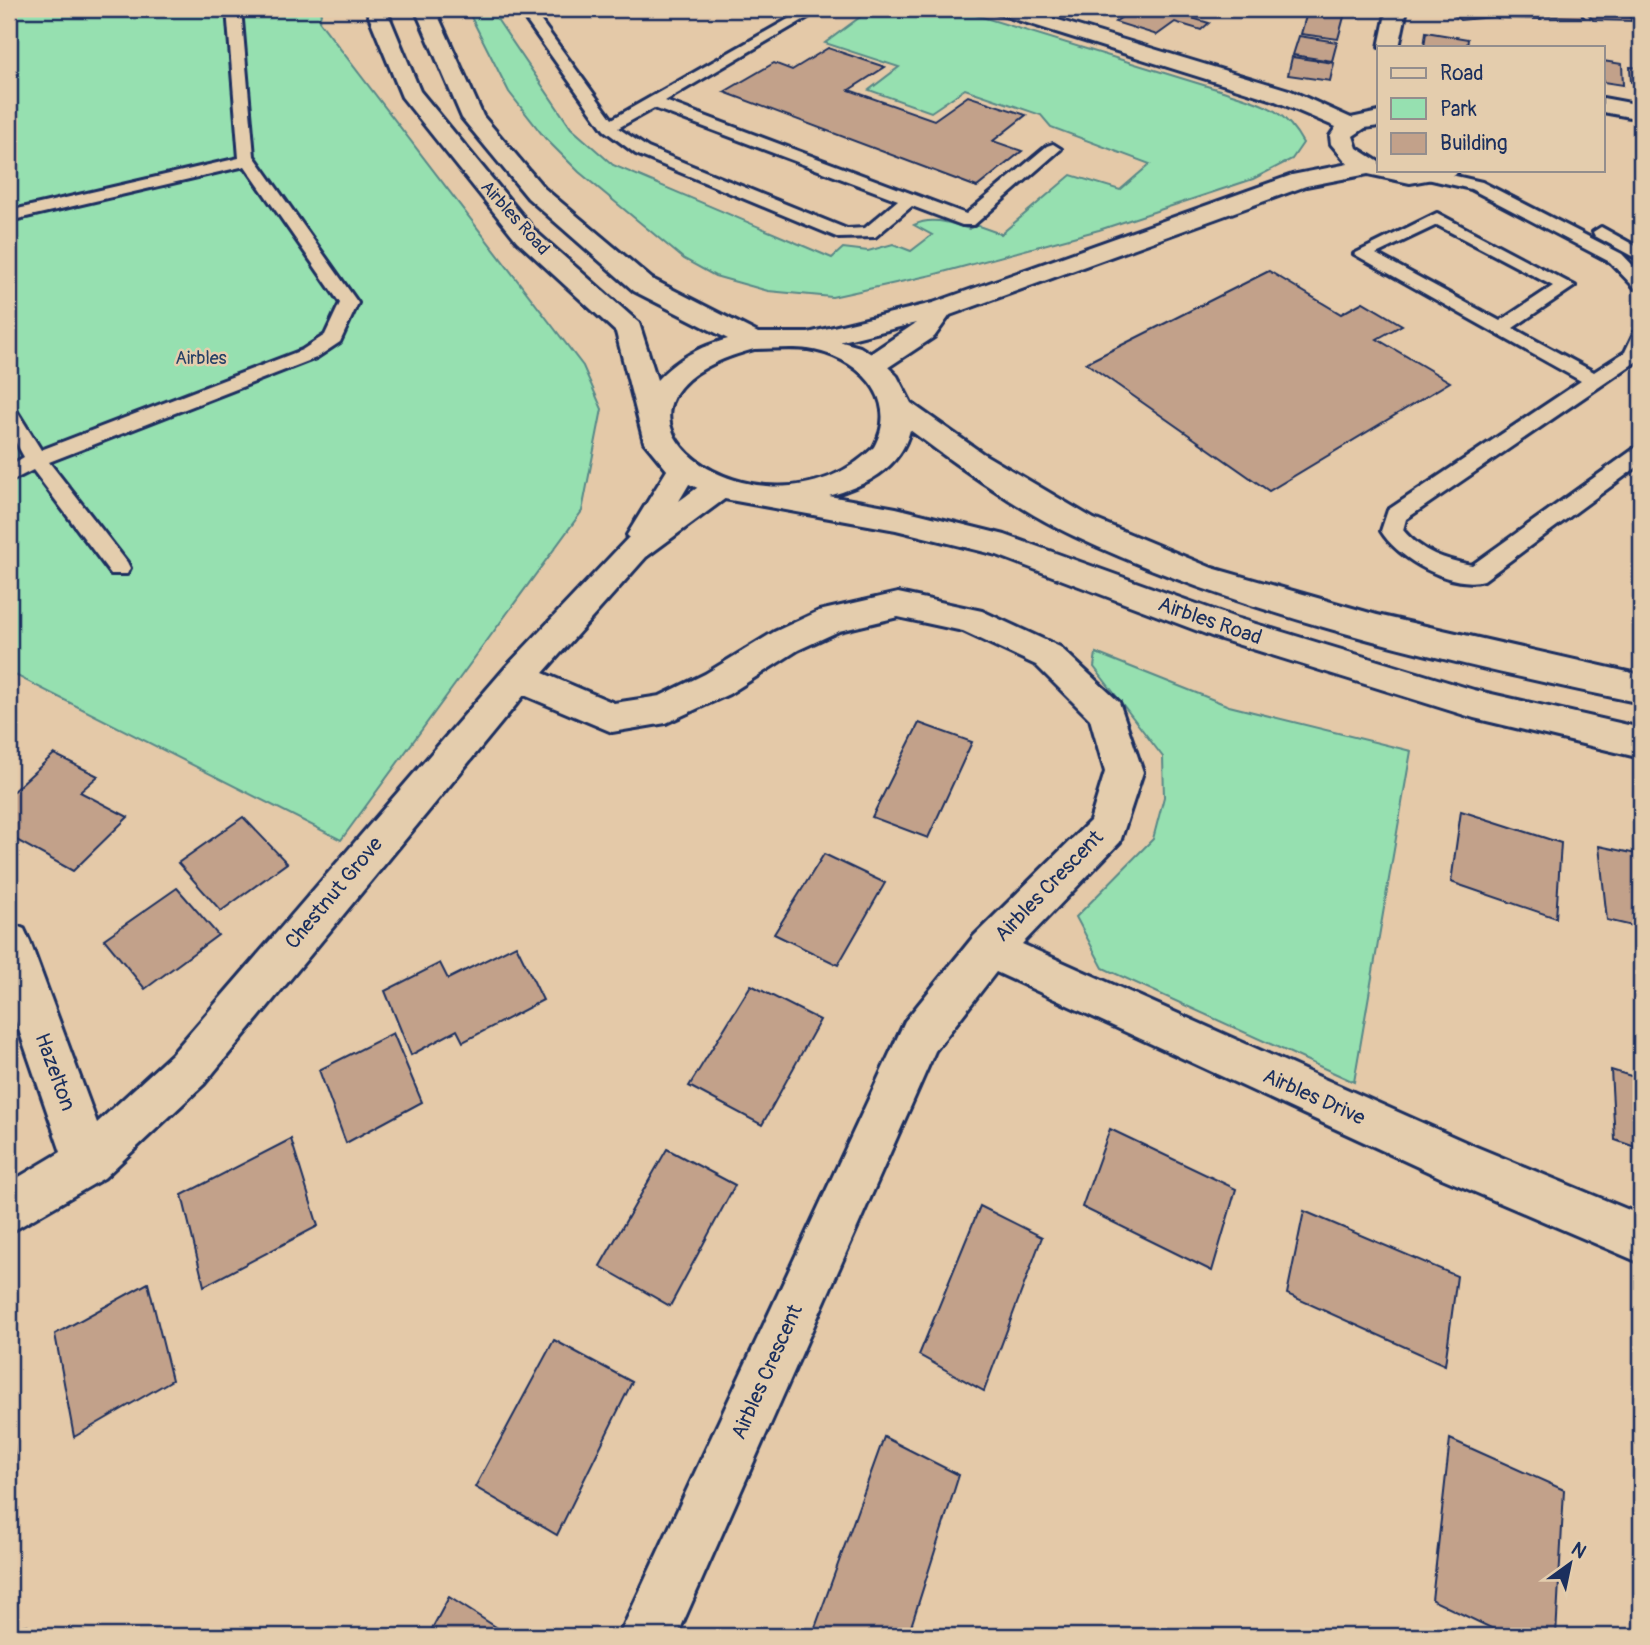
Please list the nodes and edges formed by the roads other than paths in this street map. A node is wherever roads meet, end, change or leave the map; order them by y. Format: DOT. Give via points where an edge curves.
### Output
graph roads {
  1 [pos="234,9"];
  2 [pos="376,9"];
  3 [pos="425,9"];
  4 [pos="530,9"];
  5 [pos="816,9"];
  6 [pos="1002,9"];
  7 [pos="1397,9"];
  8 [pos="1389,46"];
  9 [pos="653,102"];
  10 [pos="1604,105"];
  11 [pos="1641,112"];
  12 [pos="1377,120"];
  13 [pos="609,127"];
  14 [pos="1346,136"];
  15 [pos="1053,149"];
  16 [pos="250,160"];
  17 [pos="1369,167"];
  18 [pos="1377,170"];
  19 [pos="1385,172"];
  20 [pos="1486,172"];
  21 [pos="1438,173"];
  22 [pos="1300,180"];
  23 [pos="910,199"];
  24 [pos="9,216"];
  25 [pos="1641,256"];
  26 [pos="1641,284"];
  27 [pos="942,309"];
  28 [pos="1500,328"];
  29 [pos="1641,337"];
  30 [pos="753,341"];
  31 [pos="810,341"];
  32 [pos="871,366"];
  33 [pos="1595,380"];
  34 [pos="899,408"];
  35 [pos="9,414"];
  36 [pos="654,420"];
  37 [pos="1641,454"];
  38 [pos="36,460"];
  39 [pos="683,470"];
  40 [pos="9,475"];
  41 [pos="719,488"];
  42 [pos="780,496"];
  43 [pos="635,549"];
  44 [pos="119,568"];
  45 [pos="517,677"];
  46 [pos="1641,689"];
  47 [pos="1641,744"];
  48 [pos="9,942"];
  49 [pos="989,949"];
  50 [pos="88,1162"];
  51 [pos="9,1209"];
  52 [pos="1641,1239"];
  53 [pos="648,1636"];
  1 -- 16 [label="lane" via="246,156"];
  2 -- 36 [label="street, Airbles Road" via="410,92 526,236 629,330"];
  3 -- 30 [label="street, Airbles Road" via="473,118 536,193 643,285"];
  4 -- 13 [label="lane" via="528,13"];
  5 -- 9 [label="lane"];
  6 -- 14 [label="street" via="1281,95"];
  7 -- 8 [label="street"];
  9 -- 13 [label="lane"];
  9 -- 23 [label="lane"];
  10 -- 11 [label="street"];
  12 -- 14 [label="street"];
  13 -- 23 [label="lane" via="642,151 845,234 869,233"];
  14 -- 17 [label="street"];
  14 -- 22 [label="street"];
  15 -- 23 [label="lane" via="968,221"];
  16 -- 24 [label="lane"];
  16 -- 38 [label="lane" via="349,303 332,338 309,354"];
  17 -- 18 [label="street"];
  17 -- 22 [label="street"];
  19 -- 21 [label="street"];
  20 -- 25 [label="lane"];
  21 -- 26 [label="lane" via="1476,185 1616,258"];
  22 -- 27 [label="street"];
  27 -- 31 [label="street"];
  27 -- 32 [label="street" via="924,331"];
  28 -- 28 [label="lane" via="1566,286 1437,218 1363,254"];
  28 -- 33 [label="lane"];
  29 -- 33 [label="lane" via="1633,355"];
  30 -- 31 [label="street, Airbles Road"];
  30 -- 36 [label="street, Airbles Road" via="715,351 684,368 661,393"];
  31 -- 32 [label="street, Airbles Road" via="849,353"];
  32 -- 34 [label="street, Airbles Road" via="887,382"];
  33 -- 37 [label="lane" via="1396,515 1392,531 1404,548 1437,567 1476,574"];
  34 -- 42 [label="street, Airbles Road" via="892,443 870,468 821,491"];
  34 -- 46 [label="street, Airbles Road" via="971,460 1083,527 1202,577 1377,628"];
  35 -- 38 [label="lane"];
  36 -- 39 [label="street, Airbles Road" via="659,442"];
  38 -- 40 [label="lane"];
  38 -- 44 [label="lane"];
  39 -- 41 [label="street, Airbles Road"];
  39 -- 43 [label="street, Chestnut Grove"];
  41 -- 42 [label="street, Airbles Road"];
  41 -- 43 [label="street, Chestnut Grove"];
  42 -- 47 [label="street, Airbles Road" via="1005,546 1239,632 1474,704"];
  43 -- 45 [label="street, Chestnut Grove"];
  45 -- 49 [label="street, Airbles Crescent" via="612,718 666,709 831,620 898,606 970,620 1048,656 1106,712 1124,772 1106,830"];
  45 -- 50 [label="street, Chestnut Grove" via="188,1069"];
  48 -- 50 [label="street, Hazelton"];
  49 -- 52 [label="street, Airbles Drive" via="1458,1162"];
  49 -- 53 [label="street, Airbles Crescent" via="920,1037"];
  50 -- 51 [label="street, Chestnut Grove"];
}
